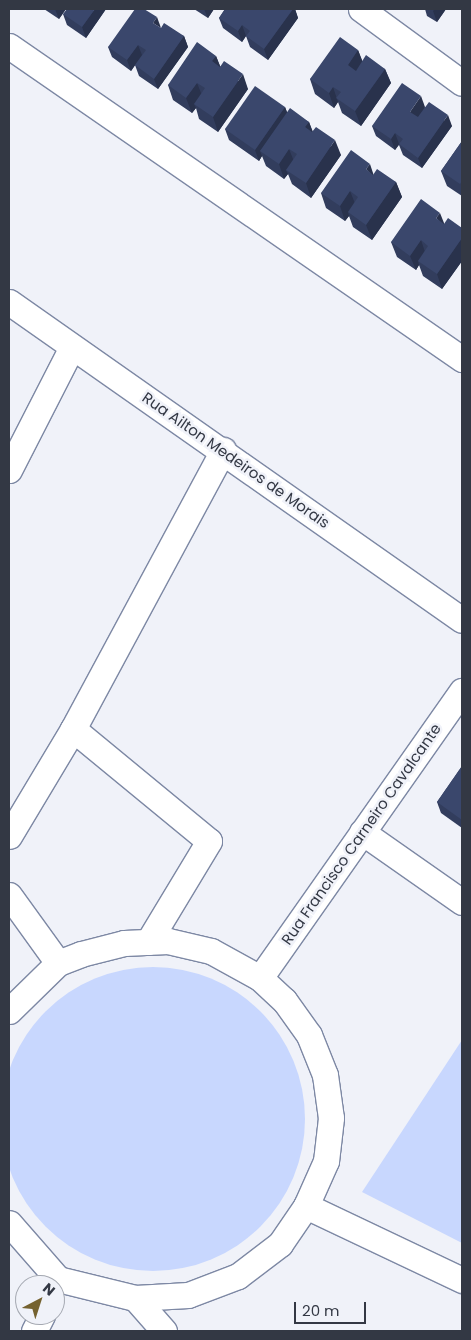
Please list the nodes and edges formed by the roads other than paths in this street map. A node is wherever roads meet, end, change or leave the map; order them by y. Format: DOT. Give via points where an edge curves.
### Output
graph roads {
  1 [pos="361,9"];
  2 [pos="9,46"];
  3 [pos="462,83"];
  4 [pos="9,302"];
  5 [pos="72,346"];
  6 [pos="462,359"];
  7 [pos="222,450"];
  8 [pos="9,470"];
  9 [pos="462,620"];
  10 [pos="462,691"];
  11 [pos="73,729"];
  12 [pos="362,832"];
  13 [pos="9,836"];
  14 [pos="9,895"];
  15 [pos="462,902"];
  16 [pos="148,942"];
  17 [pos="58,963"];
  18 [pos="260,978"];
  19 [pos="9,1011"];
  20 [pos="306,1206"];
  21 [pos="9,1223"];
  22 [pos="51,1275"];
  23 [pos="462,1280"];
  24 [pos="65,1285"];
  25 [pos="135,1298"];
  26 [pos="164,1331"];
  1 -- 3 [label="street"];
  2 -- 6 [label="street"];
  4 -- 5 [label="street, Rua Ailton Medeiros de Morais"];
  5 -- 7 [label="street, Rua Ailton Medeiros de Morais"];
  5 -- 8 [label="street"];
  7 -- 9 [label="street, Rua Ailton Medeiros de Morais"];
  7 -- 11 [label="street"];
  10 -- 12 [label="street, Rua Francisco Carneiro Cavalcante"];
  11 -- 13 [label="street"];
  11 -- 16 [label="street" via="209,841"];
  12 -- 15 [label="street"];
  12 -- 18 [label="street, Rua Francisco Carneiro Cavalcante"];
  14 -- 17 [label="street"];
  16 -- 17 [label="street" via="124,943"];
  16 -- 18 [label="street" via="168,941 212,952"];
  17 -- 19 [label="street"];
  18 -- 20 [label="street" via="284,1000 309,1035 324,1075 330,1118 326,1161"];
  20 -- 23 [label="street"];
  20 -- 25 [label="street" via="280,1244 238,1276 188,1295"];
  21 -- 22 [label="street"];
  24 -- 25 [label="street"];
  25 -- 26 [label="street"];
}
